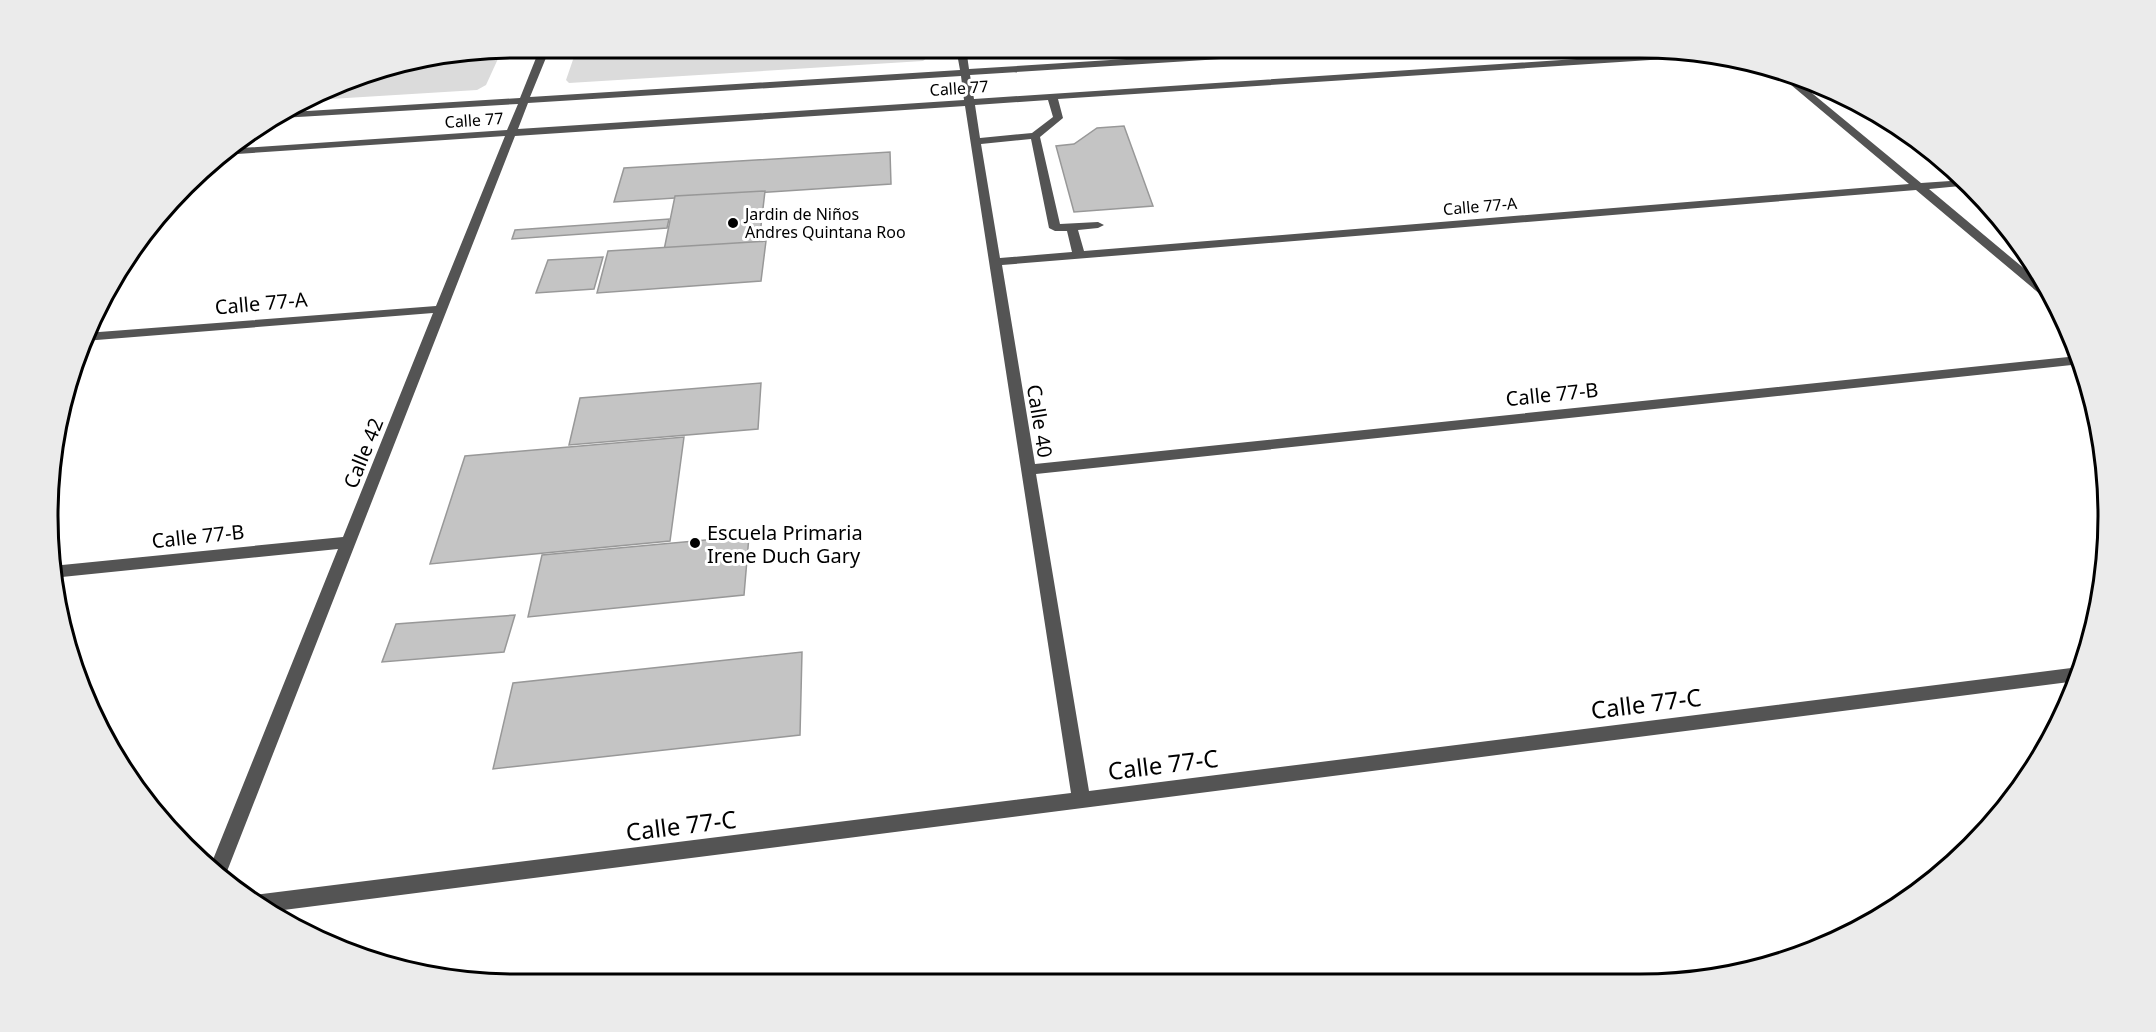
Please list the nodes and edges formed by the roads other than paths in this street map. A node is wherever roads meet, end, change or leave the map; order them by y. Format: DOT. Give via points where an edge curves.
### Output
graph roads {
  1 [pos="541,58"];
  2 [pos="963,58"];
  3 [pos="1187,58"];
  4 [pos="1636,58"];
  5 [pos="965,72"];
  6 [pos="1800,88"];
  7 [pos="1052,97"];
  8 [pos="524,101"];
  9 [pos="970,102"];
  10 [pos="296,115"];
  11 [pos="512,133"];
  12 [pos="1035,136"];
  13 [pos="976,141"];
  14 [pos="240,151"];
  15 [pos="1955,184"];
  16 [pos="1918,186"];
  17 [pos="1098,225"];
  18 [pos="1072,227"];
  19 [pos="1079,255"];
  20 [pos="995,262"];
  21 [pos="2033,282"];
  22 [pos="441,309"];
  23 [pos="95,336"];
  24 [pos="2070,361"];
  25 [pos="1028,470"];
  26 [pos="349,542"];
  27 [pos="62,571"];
  28 [pos="2069,675"];
  29 [pos="1081,800"];
  30 [pos="220,865"];
  31 [pos="271,902"];
  1 -- 8 [label="street, Calle 42"];
  2 -- 5 [label="street, Calle 40"];
  3 -- 5 [label="street, Calle 77"];
  4 -- 7 [label="street, Calle 77"];
  5 -- 8 [label="street, Calle 77"];
  5 -- 9 [label="street, Calle 40"];
  6 -- 16 [label="street"];
  7 -- 9 [label="street, Calle 77"];
  7 -- 12 [label="street" via="1058,118"];
  8 -- 10 [label="street, Calle 77"];
  8 -- 11 [label="street, Calle 42"];
  9 -- 11 [label="street, Calle 77"];
  9 -- 13 [label="street, Calle 40"];
  11 -- 14 [label="street, Calle 77"];
  11 -- 22 [label="street, Calle 42"];
  12 -- 13 [label="street"];
  12 -- 18 [label="street" via="1055,228"];
  13 -- 20 [label="street, Calle 40"];
  15 -- 16 [label="street, Calle 77-A"];
  16 -- 19 [label="street, Calle 77-A"];
  16 -- 21 [label="street"];
  17 -- 18 [label="street"];
  18 -- 19 [label="street"];
  19 -- 20 [label="street, Calle 77-A"];
  20 -- 25 [label="street, Calle 40"];
  22 -- 23 [label="street, Calle 77-A"];
  22 -- 26 [label="street, Calle 42"];
  24 -- 25 [label="street, Calle 77-B"];
  25 -- 29 [label="street, Calle 40"];
  26 -- 27 [label="street, Calle 77-B"];
  26 -- 30 [label="street, Calle 42"];
  28 -- 29 [label="street, Calle 77-C"];
  29 -- 31 [label="street, Calle 77-C"];
}
